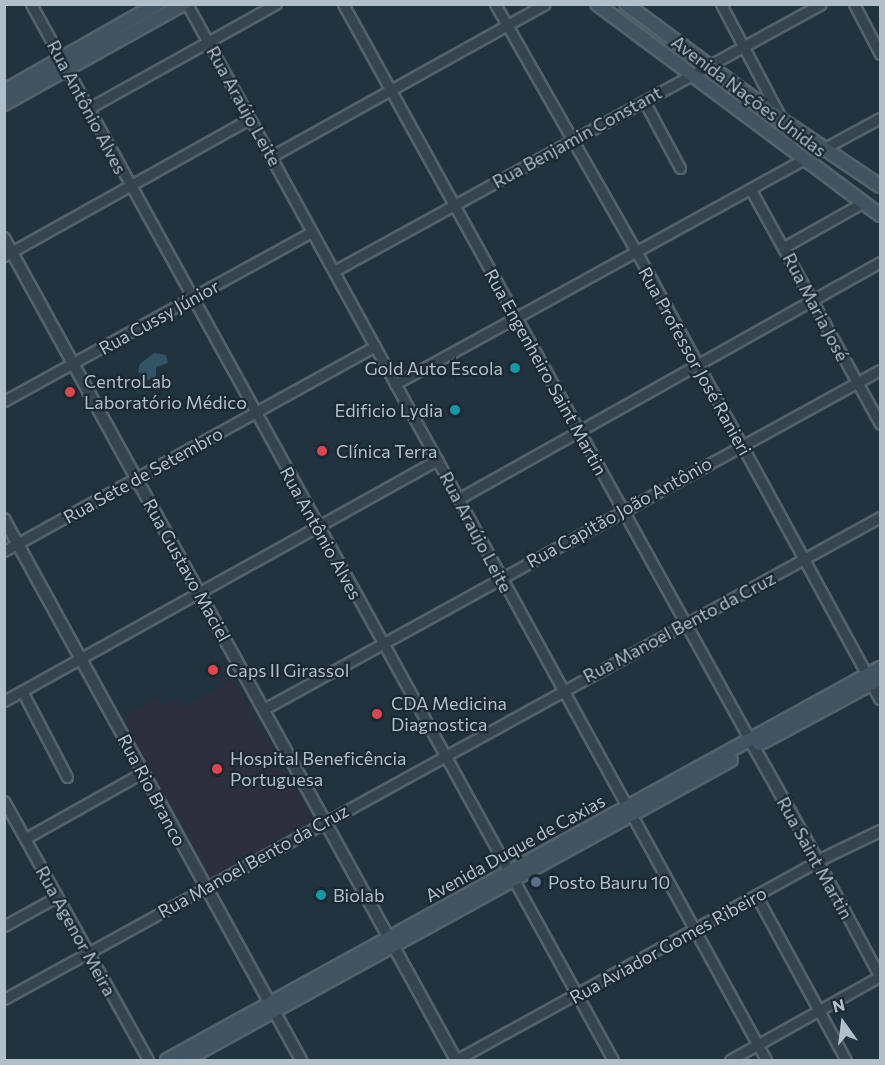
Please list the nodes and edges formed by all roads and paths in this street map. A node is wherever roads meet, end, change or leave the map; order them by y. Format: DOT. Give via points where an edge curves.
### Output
graph roads {
  1 [pos="31,4"];
  2 [pos="158,4"];
  3 [pos="186,4"];
  4 [pos="276,4"];
  5 [pos="343,4"];
  6 [pos="495,4"];
  7 [pos="545,4"];
  8 [pos="597,4"];
  9 [pos="626,4"];
  10 [pos="721,4"];
  11 [pos="821,4"];
  12 [pos="854,4"];
  13 [pos="507,26"];
  14 [pos="208,41"];
  15 [pos="743,46"];
  16 [pos="880,54"];
  17 [pos="64,64"];
  18 [pos="707,65"];
  19 [pos="690,74"];
  20 [pos="4,90"];
  21 [pos="390,91"];
  22 [pos="644,101"];
  23 [pos="4,104"];
  24 [pos="88,108"];
  25 [pos="880,118"];
  26 [pos="249,119"];
  27 [pos="782,120"];
  28 [pos="570,140"];
  29 [pos="823,150"];
  30 [pos="272,156"];
  31 [pos="804,159"];
  32 [pos="680,168"];
  33 [pos="129,185"];
  34 [pos="880,186"];
  35 [pos="751,190"];
  36 [pos="864,202"];
  37 [pos="453,204"];
  38 [pos="880,215"];
  39 [pos="312,232"];
  40 [pos="4,238"];
  41 [pos="784,247"];
  42 [pos="637,253"];
  43 [pos="8,254"];
  44 [pos="880,262"];
  45 [pos="334,271"];
  46 [pos="194,299"];
  47 [pos="813,302"];
  48 [pos="516,320"];
  49 [pos="375,346"];
  50 [pos="74,363"];
  51 [pos="696,366"];
  52 [pos="880,370"];
  53 [pos="857,382"];
  54 [pos="395,384"];
  55 [pos="4,401"];
  56 [pos="255,413"];
  57 [pos="880,424"];
  58 [pos="579,432"];
  59 [pos="741,445"];
  60 [pos="437,460"];
  61 [pos="137,479"];
  62 [pos="458,499"];
  63 [pos="622,510"];
  64 [pos="880,517"];
  65 [pos="4,519"];
  66 [pos="318,527"];
  67 [pos="18,543"];
  68 [pos="4,551"];
  69 [pos="804,560"];
  70 [pos="500,578"];
  71 [pos="200,592"];
  72 [pos="685,623"];
  73 [pos="382,642"];
  74 [pos="81,659"];
  75 [pos="880,668"];
  76 [pos="873,679"];
  77 [pos="563,690"];
  78 [pos="22,691"];
  79 [pos="880,699"];
  80 [pos="4,701"];
  81 [pos="264,709"];
  82 [pos="752,743"];
  83 [pos="444,756"];
  84 [pos="142,773"];
  85 [pos="67,777"];
  86 [pos="4,801"];
  87 [pos="629,811"];
  88 [pos="324,821"];
  89 [pos="880,831"];
  90 [pos="26,838"];
  91 [pos="818,861"];
  92 [pos="510,876"];
  93 [pos="205,887"];
  94 [pos="56,897"];
  95 [pos="757,897"];
  96 [pos="4,926"];
  97 [pos="695,929"];
  98 [pos="391,942"];
  99 [pos="87,953"];
  100 [pos="880,976"];
  101 [pos="578,994"];
  102 [pos="4,999"];
  103 [pos="272,1008"];
  104 [pos="819,1012"];
  105 [pos="757,1045"];
  106 [pos="148,1060"];
  107 [pos="167,1060"];
  108 [pos="186,1060"];
  109 [pos="301,1060"];
  110 [pos="456,1060"];
  111 [pos="613,1060"];
  112 [pos="730,1060"];
  113 [pos="766,1060"];
  114 [pos="846,1060"];
  1 -- 17 [label="street, Rua Antônio Alves"];
  2 -- 17 [label="main road"];
  3 -- 14 [label="street, Rua Araújo Leite"];
  3 -- 17 [label="main road"];
  4 -- 14 [label="street"];
  5 -- 21 [label="street, Rua Engenheiro Saint Martin"];
  6 -- 13 [label="street, Rua Professor José Ranieri"];
  7 -- 13 [label="street"];
  8 -- 19 [label="main road, Avenida Nações Unidas"];
  9 -- 18 [label="main road, Avenida Nações Unidas"];
  10 -- 15 [label="street"];
  11 -- 15 [label="street, Rua Benjamin Constant"];
  12 -- 16 [label="street"];
  13 -- 21 [label="street"];
  13 -- 28 [label="street, Rua Professor José Ranieri"];
  14 -- 24 [label="street"];
  14 -- 26 [label="street, Rua Araújo Leite"];
  15 -- 18 [label="street, Rua Benjamin Constant"];
  15 -- 27 [label="street"];
  17 -- 20 [label="main road"];
  17 -- 23 [label="main road"];
  17 -- 24 [label="street, Rua Antônio Alves"];
  18 -- 19 [label="street, Rua Benjamin Constant"];
  18 -- 27 [label="main road, Avenida Nações Unidas"];
  19 -- 22 [label="street, Rua Benjamin Constant"];
  19 -- 31 [label="main road, Avenida Nações Unidas"];
  21 -- 30 [label="street"];
  21 -- 37 [label="street, Rua Engenheiro Saint Martin"];
  22 -- 28 [label="street, Rua Benjamin Constant"];
  22 -- 32 [label="street"];
  24 -- 33 [label="street, Rua Antônio Alves"];
  25 -- 29 [label="street"];
  26 -- 30 [label="street, Rua Araújo Leite"];
  26 -- 33 [label="street"];
  27 -- 29 [label="main road, Avenida Nações Unidas"];
  28 -- 37 [label="street, Rua Benjamin Constant"];
  28 -- 42 [label="street, Rua Professor José Ranieri"];
  29 -- 34 [label="main road, Avenida Nações Unidas"];
  30 -- 39 [label="street, Rua Araújo Leite"];
  31 -- 35 [label="street"];
  31 -- 36 [label="main road, Avenida Nações Unidas"];
  33 -- 43 [label="street"];
  33 -- 46 [label="street, Rua Antônio Alves"];
  35 -- 41 [label="street, Rua Maria José"];
  35 -- 42 [label="street"];
  36 -- 38 [label="main road, Avenida Nações Unidas"];
  36 -- 41 [label="street"];
  37 -- 45 [label="street, Rua Benjamin Constant"];
  37 -- 48 [label="street, Rua Engenheiro Saint Martin"];
  39 -- 45 [label="street, Rua Araújo Leite"];
  39 -- 46 [label="street, Rua Cussy Júnior"];
  40 -- 43 [label="street, Rua Gustavo Maciel"];
  41 -- 47 [label="street, Rua Maria José"];
  42 -- 48 [label="street"];
  42 -- 51 [label="street, Rua Professor José Ranieri"];
  43 -- 50 [label="street, Rua Gustavo Maciel"];
  44 -- 47 [label="street"];
  45 -- 49 [label="street, Rua Araújo Leite"];
  46 -- 50 [label="street, Rua Cussy Júnior"];
  46 -- 56 [label="street, Rua Antônio Alves"];
  47 -- 51 [label="street"];
  47 -- 53 [label="street, Rua Maria José"];
  48 -- 54 [label="street"];
  48 -- 58 [label="street, Rua Engenheiro Saint Martin"];
  49 -- 54 [label="street, Rua Araújo Leite"];
  49 -- 56 [label="street, Rua Sete de Setembro"];
  50 -- 55 [label="street, Rua Cussy Júnior"];
  50 -- 61 [label="street, Rua Gustavo Maciel"];
  51 -- 58 [label="street"];
  51 -- 59 [label="street, Rua Professor José Ranieri"];
  52 -- 53 [label="street, Rua Capitão João Antônio"];
  53 -- 57 [label="street, Rua Maria José"];
  53 -- 59 [label="street, Rua Capitão João Antônio"];
  54 -- 60 [label="street, Rua Araújo Leite"];
  56 -- 61 [label="street, Rua Sete de Setembro"];
  56 -- 66 [label="street, Rua Antônio Alves"];
  58 -- 62 [label="street"];
  58 -- 63 [label="street, Rua Engenheiro Saint Martin"];
  59 -- 63 [label="street, Rua Capitão João Antônio"];
  59 -- 69 [label="street, Rua Professor José Ranieri"];
  60 -- 62 [label="street, Rua Araújo Leite"];
  60 -- 66 [label="street"];
  61 -- 67 [label="street, Rua Sete de Setembro"];
  61 -- 71 [label="street, Rua Gustavo Maciel"];
  62 -- 70 [label="street, Rua Araújo Leite"];
  63 -- 70 [label="street, Rua Capitão João Antônio"];
  63 -- 72 [label="street, Rua Engenheiro Saint Martin"];
  64 -- 69 [label="street, Rua Manoel Bento da Cruz"];
  65 -- 67 [label="street, Rua Rio Branco"];
  66 -- 71 [label="street"];
  66 -- 73 [label="street, Rua Antônio Alves"];
  67 -- 68 [label="street, Rua Sete de Setembro"];
  67 -- 74 [label="street, Rua Rio Branco"];
  69 -- 72 [label="street, Rua Manoel Bento da Cruz"];
  69 -- 76 [label="street, Rua Professor José Ranieri"];
  70 -- 73 [label="street, Rua Capitão João Antônio"];
  70 -- 77 [label="street, Rua Araújo Leite"];
  71 -- 74 [label="street"];
  71 -- 81 [label="street, Rua Gustavo Maciel"];
  72 -- 77 [label="street, Rua Manoel Bento da Cruz"];
  72 -- 82 [label="street, Rua Engenheiro Saint Martin"];
  73 -- 81 [label="street, Rua Capitão João Antônio"];
  73 -- 83 [label="street, Rua Antônio Alves"];
  74 -- 78 [label="street"];
  74 -- 84 [label="street, Rua Rio Branco"];
  75 -- 76 [label="main road, Avenida Duque de Caxias"];
  76 -- 79 [label="street, Rua Professor José Ranieri"];
  76 -- 82 [label="main road, Avenida Duque de Caxias"];
  77 -- 83 [label="street, Rua Manoel Bento da Cruz"];
  77 -- 87 [label="street, Rua Araújo Leite"];
  78 -- 80 [label="street"];
  78 -- 85 [label="street"];
  81 -- 88 [label="street, Rua Gustavo Maciel"];
  82 -- 87 [label="main road, Avenida Duque de Caxias"];
  82 -- 91 [label="street, Rua Saint Martin"];
  83 -- 88 [label="street, Rua Manoel Bento da Cruz"];
  83 -- 92 [label="street, Rua Antônio Alves"];
  84 -- 90 [label="street"];
  84 -- 93 [label="street, Rua Rio Branco"];
  86 -- 90 [label="street, Rua Agenor Meira"];
  87 -- 92 [label="main road, Avenida Duque de Caxias"];
  87 -- 97 [label="street, Rua Araújo Leite"];
  88 -- 93 [label="street, Rua Manoel Bento da Cruz"];
  88 -- 98 [label="street, Rua Gustavo Maciel"];
  89 -- 91 [label="street, Rua Aviador Gomes Ribeiro"];
  90 -- 94 [label="street, Rua Agenor Meira"];
  91 -- 95 [label="street, Rua Aviador Gomes Ribeiro"];
  91 -- 100 [label="street, Rua Saint Martin"];
  92 -- 98 [label="main road, Avenida Duque de Caxias"];
  92 -- 101 [label="street, Rua Antônio Alves"];
  93 -- 99 [label="street, Rua Manoel Bento da Cruz"];
  93 -- 103 [label="street, Rua Rio Branco"];
  94 -- 96 [label="street"];
  94 -- 99 [label="street, Rua Agenor Meira"];
  95 -- 97 [label="street, Rua Aviador Gomes Ribeiro"];
  95 -- 104 [label="street"];
  97 -- 101 [label="street, Rua Aviador Gomes Ribeiro"];
  97 -- 105 [label="street, Rua Araújo Leite"];
  98 -- 103 [label="main road, Avenida Duque de Caxias"];
  98 -- 110 [label="street, Rua Gustavo Maciel"];
  99 -- 102 [label="street, Rua Manoel Bento da Cruz"];
  99 -- 106 [label="street, Rua Agenor Meira"];
  100 -- 104 [label="street"];
  101 -- 110 [label="street, Rua Aviador Gomes Ribeiro"];
  101 -- 111 [label="street, Rua Antônio Alves"];
  103 -- 107 [label="main road, Avenida Duque de Caxias"];
  103 -- 108 [label="main road, Avenida Duque de Caxias"];
  103 -- 109 [label="street, Rua Rio Branco"];
  104 -- 105 [label="street"];
  104 -- 114 [label="street"];
  105 -- 112 [label="street"];
  105 -- 113 [label="street, Rua Araújo Leite"];
}
